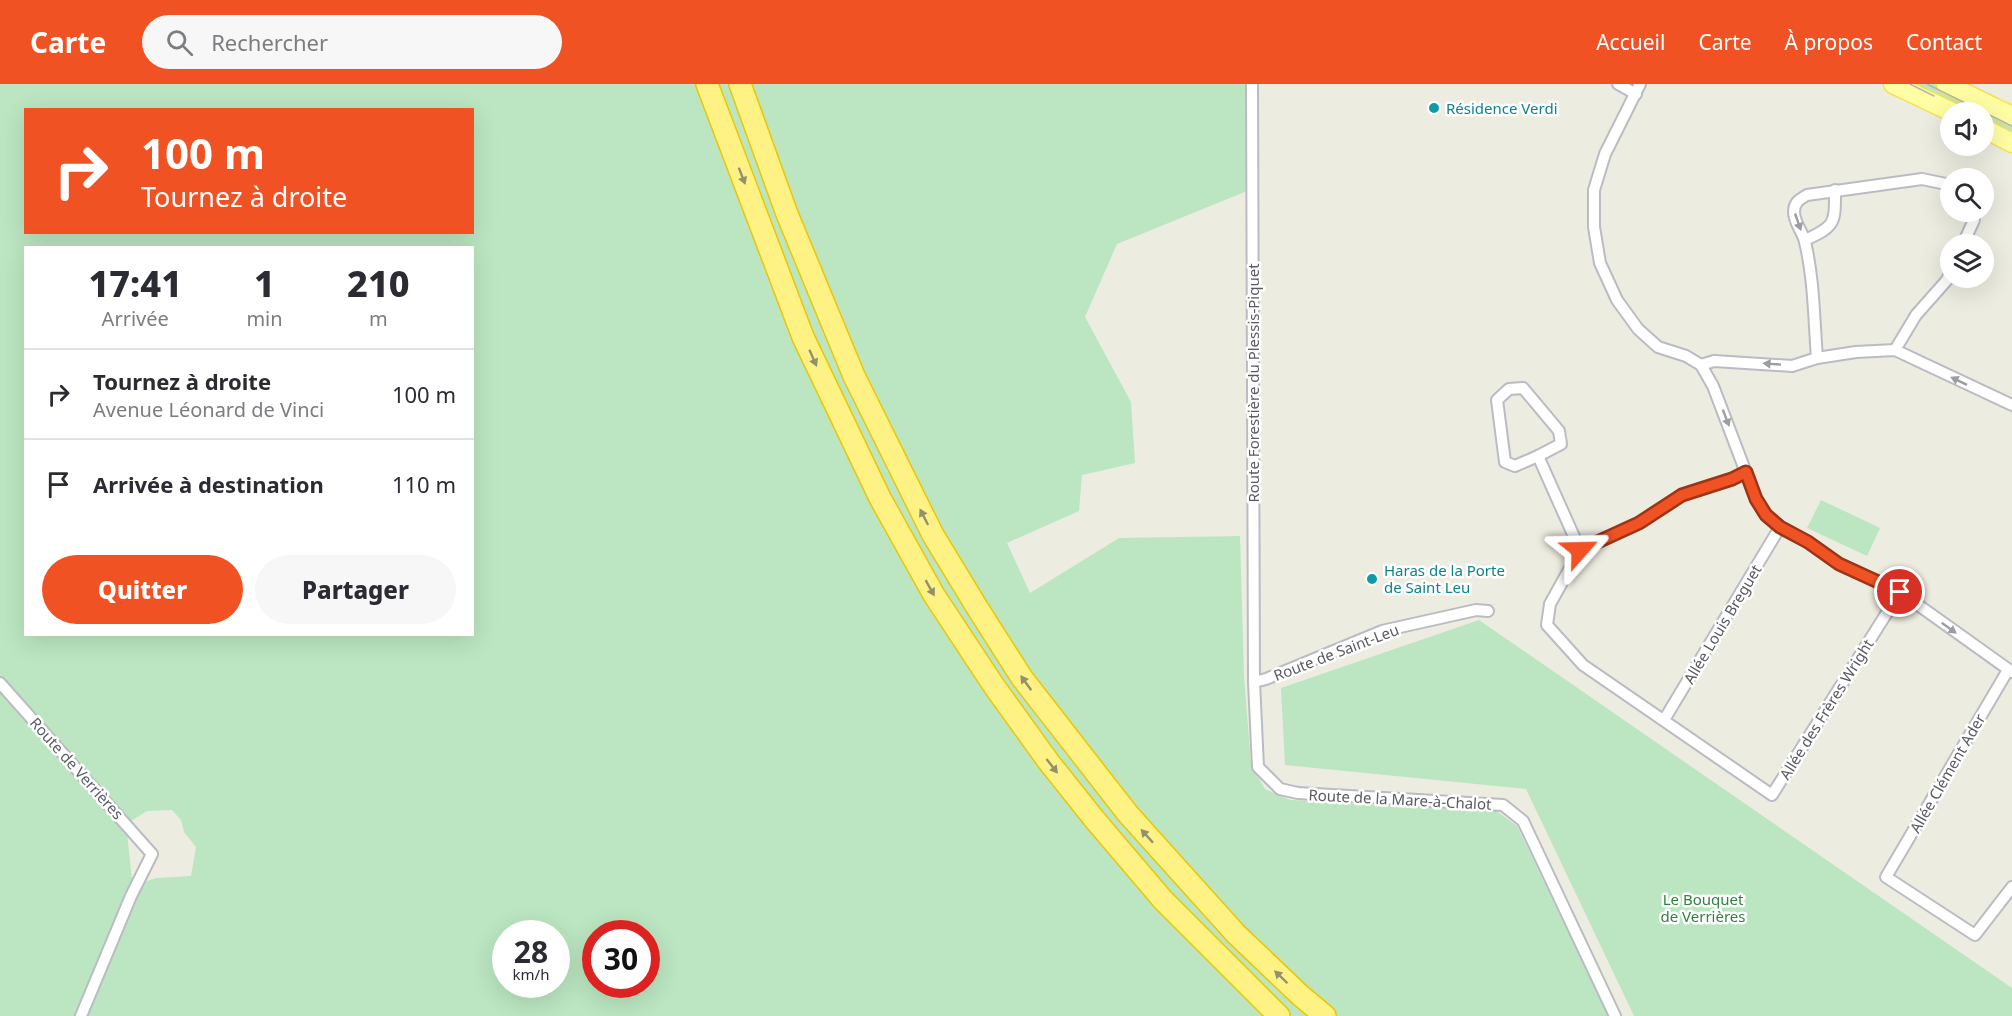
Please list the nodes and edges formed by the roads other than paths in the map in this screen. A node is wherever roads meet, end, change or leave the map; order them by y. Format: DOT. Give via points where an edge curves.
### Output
graph roads {
  1 [pos="707,84"];
  2 [pos="740,84"];
  3 [pos="1252,84"];
  4 [pos="1618,84"];
  5 [pos="1893,84"];
  6 [pos="1946,84"];
  7 [pos="1638,89"];
  8 [pos="1940,106"];
  9 [pos="2012,116"];
  10 [pos="1994,134"];
  11 [pos="2012,143"];
  12 [pos="1940,183"];
  13 [pos="1835,190"];
  14 [pos="1805,240"];
  15 [pos="1940,288"];
  16 [pos="1895,350"];
  17 [pos="1817,358"];
  18 [pos="1701,365"];
  19 [pos="2012,405"];
  20 [pos="1538,456"];
  21 [pos="1746,472"];
  22 [pos="1780,527"];
  23 [pos="1580,550"];
  24 [pos="1900,592"];
  25 [pos="1488,611"];
  26 [pos="2010,671"];
  27 [pos="0,682"];
  28 [pos="1254,682"];
  29 [pos="1664,720"];
  30 [pos="2012,887"];
  31 [pos="81,1016"];
  32 [pos="1279,1016"];
  33 [pos="1325,1016"];
  34 [pos="1615,1016"];
  1 -- 32 [label="highway, one-way" via="803,337 880,498 934,596 994,686 1095,820 1163,900"];
  33 -- 2 [label="highway, one-way" via="1236,934 1128,814 1022,678 978,609 933,535 854,376 787,214"];
  3 -- 28 [label="street, Route Forestière du Plessis-Piquet"];
  4 -- 7 [label="street"];
  5 -- 8 [label="main road"];
  6 -- 9 [label="main road"];
  7 -- 18 [label="street" via="1605,154 1594,190 1594,227 1600,263 1617,300 1638,328 1658,347"];
  10 -- 11 [label="main road"];
  12 -- 13 [label="street" via="1922,179"];
  13 -- 14 [label="street" via="1832,225"];
  13 -- 14 [label="street, one-way" via="1808,195 1797,202 1795,218"];
  14 -- 17 [label="street"];
  15 -- 16 [label="street" via="1916,315"];
  16 -- 17 [label="street"];
  19 -- 16 [label="street, one-way"];
  17 -- 18 [label="street, one-way" via="1792,366 1714,361"];
  18 -- 21 [label="street, one-way"];
  20 -- 20 [label="street" via="1515,466 1505,462 1497,400 1509,389 1523,388 1559,431 1561,444"];
  20 -- 23 [label="street"];
  21 -- 22 [label="street" via="1756,499"];
  21 -- 23 [label="street" via="1682,495 1639,523"];
  22 -- 24 [label="street" via="1839,564"];
  22 -- 29 [label="street, Allée Louis Breguet"];
  23 -- 29 [label="street" via="1550,604 1546,625 1583,665"];
  24 -- 26 [label="street, one-way"];
  24 -- 29 [label="street, Allée des Frères Wright" via="1772,795"];
  25 -- 28 [label="street, Route de Saint-Leu" via="1476,610 1382,631"];
  26 -- 30 [label="street, Allée Clément Ader" via="1886,877 1975,935"];
  27 -- 31 [label="street, Route de Verrières" via="153,854 130,897"];
  28 -- 34 [label="street, Route de la Mare-à-Chalot" via="1258,767 1280,789 1503,805 1523,821"];
}
